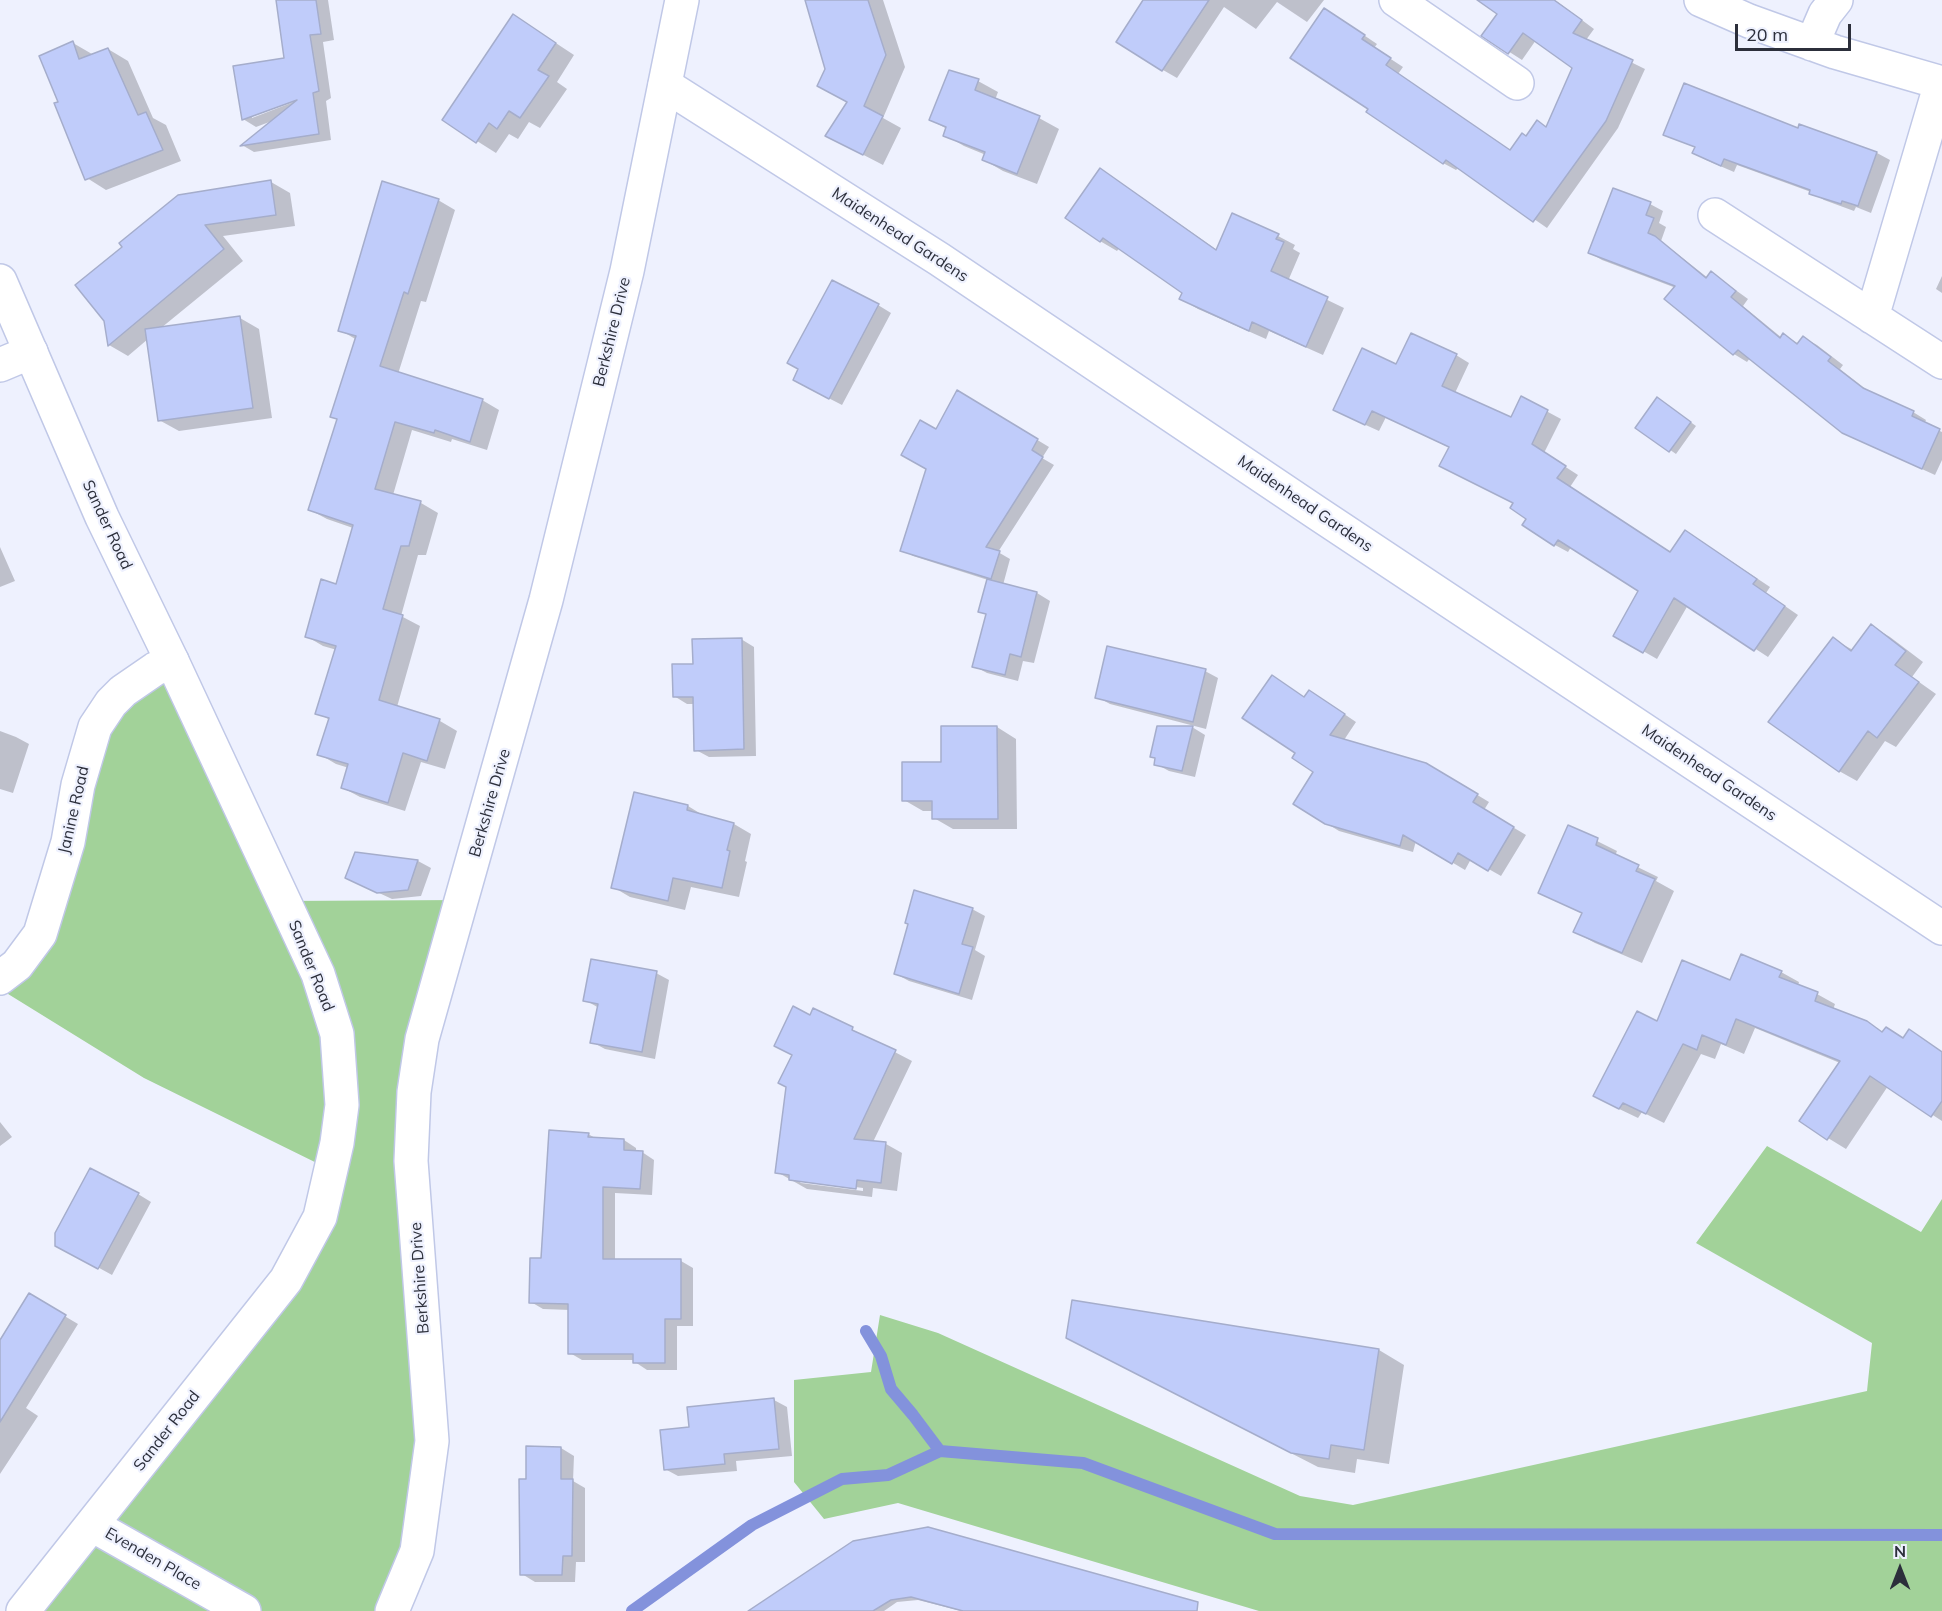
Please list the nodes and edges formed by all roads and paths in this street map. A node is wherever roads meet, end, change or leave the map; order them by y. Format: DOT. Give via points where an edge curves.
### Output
graph roads {
  1 [pos="682,0"];
  2 [pos="1396,0"];
  3 [pos="1701,0"];
  4 [pos="1836,0"];
  5 [pos="1435,10"];
  6 [pos="1812,44"];
  7 [pos="1517,83"];
  8 [pos="1942,83"];
  9 [pos="665,85"];
  10 [pos="1715,215"];
  11 [pos="0,281"];
  12 [pos="1872,317"];
  13 [pos="31,352"];
  14 [pos="1942,362"];
  15 [pos="0,365"];
  16 [pos="172,662"];
  17 [pos="1942,928"];
  18 [pos="0,978"];
  19 [pos="92,1525"];
  20 [pos="23,1611"];
  21 [pos="244,1611"];
  22 [pos="392,1611"];
  1 -- 9 [label="street, Berkshire Drive"];
  2 -- 5 [label="street"];
  3 -- 6 [label="street"];
  4 -- 6 [label="street"];
  5 -- 7 [label="street"];
  6 -- 8 [label="street"];
  8 -- 12 [label="street"];
  9 -- 17 [label="street, Maidenhead Gardens" via="939,259"];
  9 -- 22 [label="street, Berkshire Drive" via="627,271 546,600 422,1039 414,1092 411,1161 432,1441 417,1551"];
  10 -- 12 [label="street"];
  11 -- 13 [label="street, Sander Road"];
  12 -- 14 [label="street"];
  13 -- 15 [label="street"];
  13 -- 16 [label="street, Sander Road" via="102,517"];
  16 -- 18 [label="street, Janine Road" via="123,691 95,727 78,785 68,843 40,934 17,965"];
  16 -- 19 [label="street, Sander Road" via="318,974 337,1034 342,1105 320,1217 286,1280"];
  19 -- 20 [label="street, Sander Road"];
  19 -- 21 [label="street, Evenden Place"];
}
